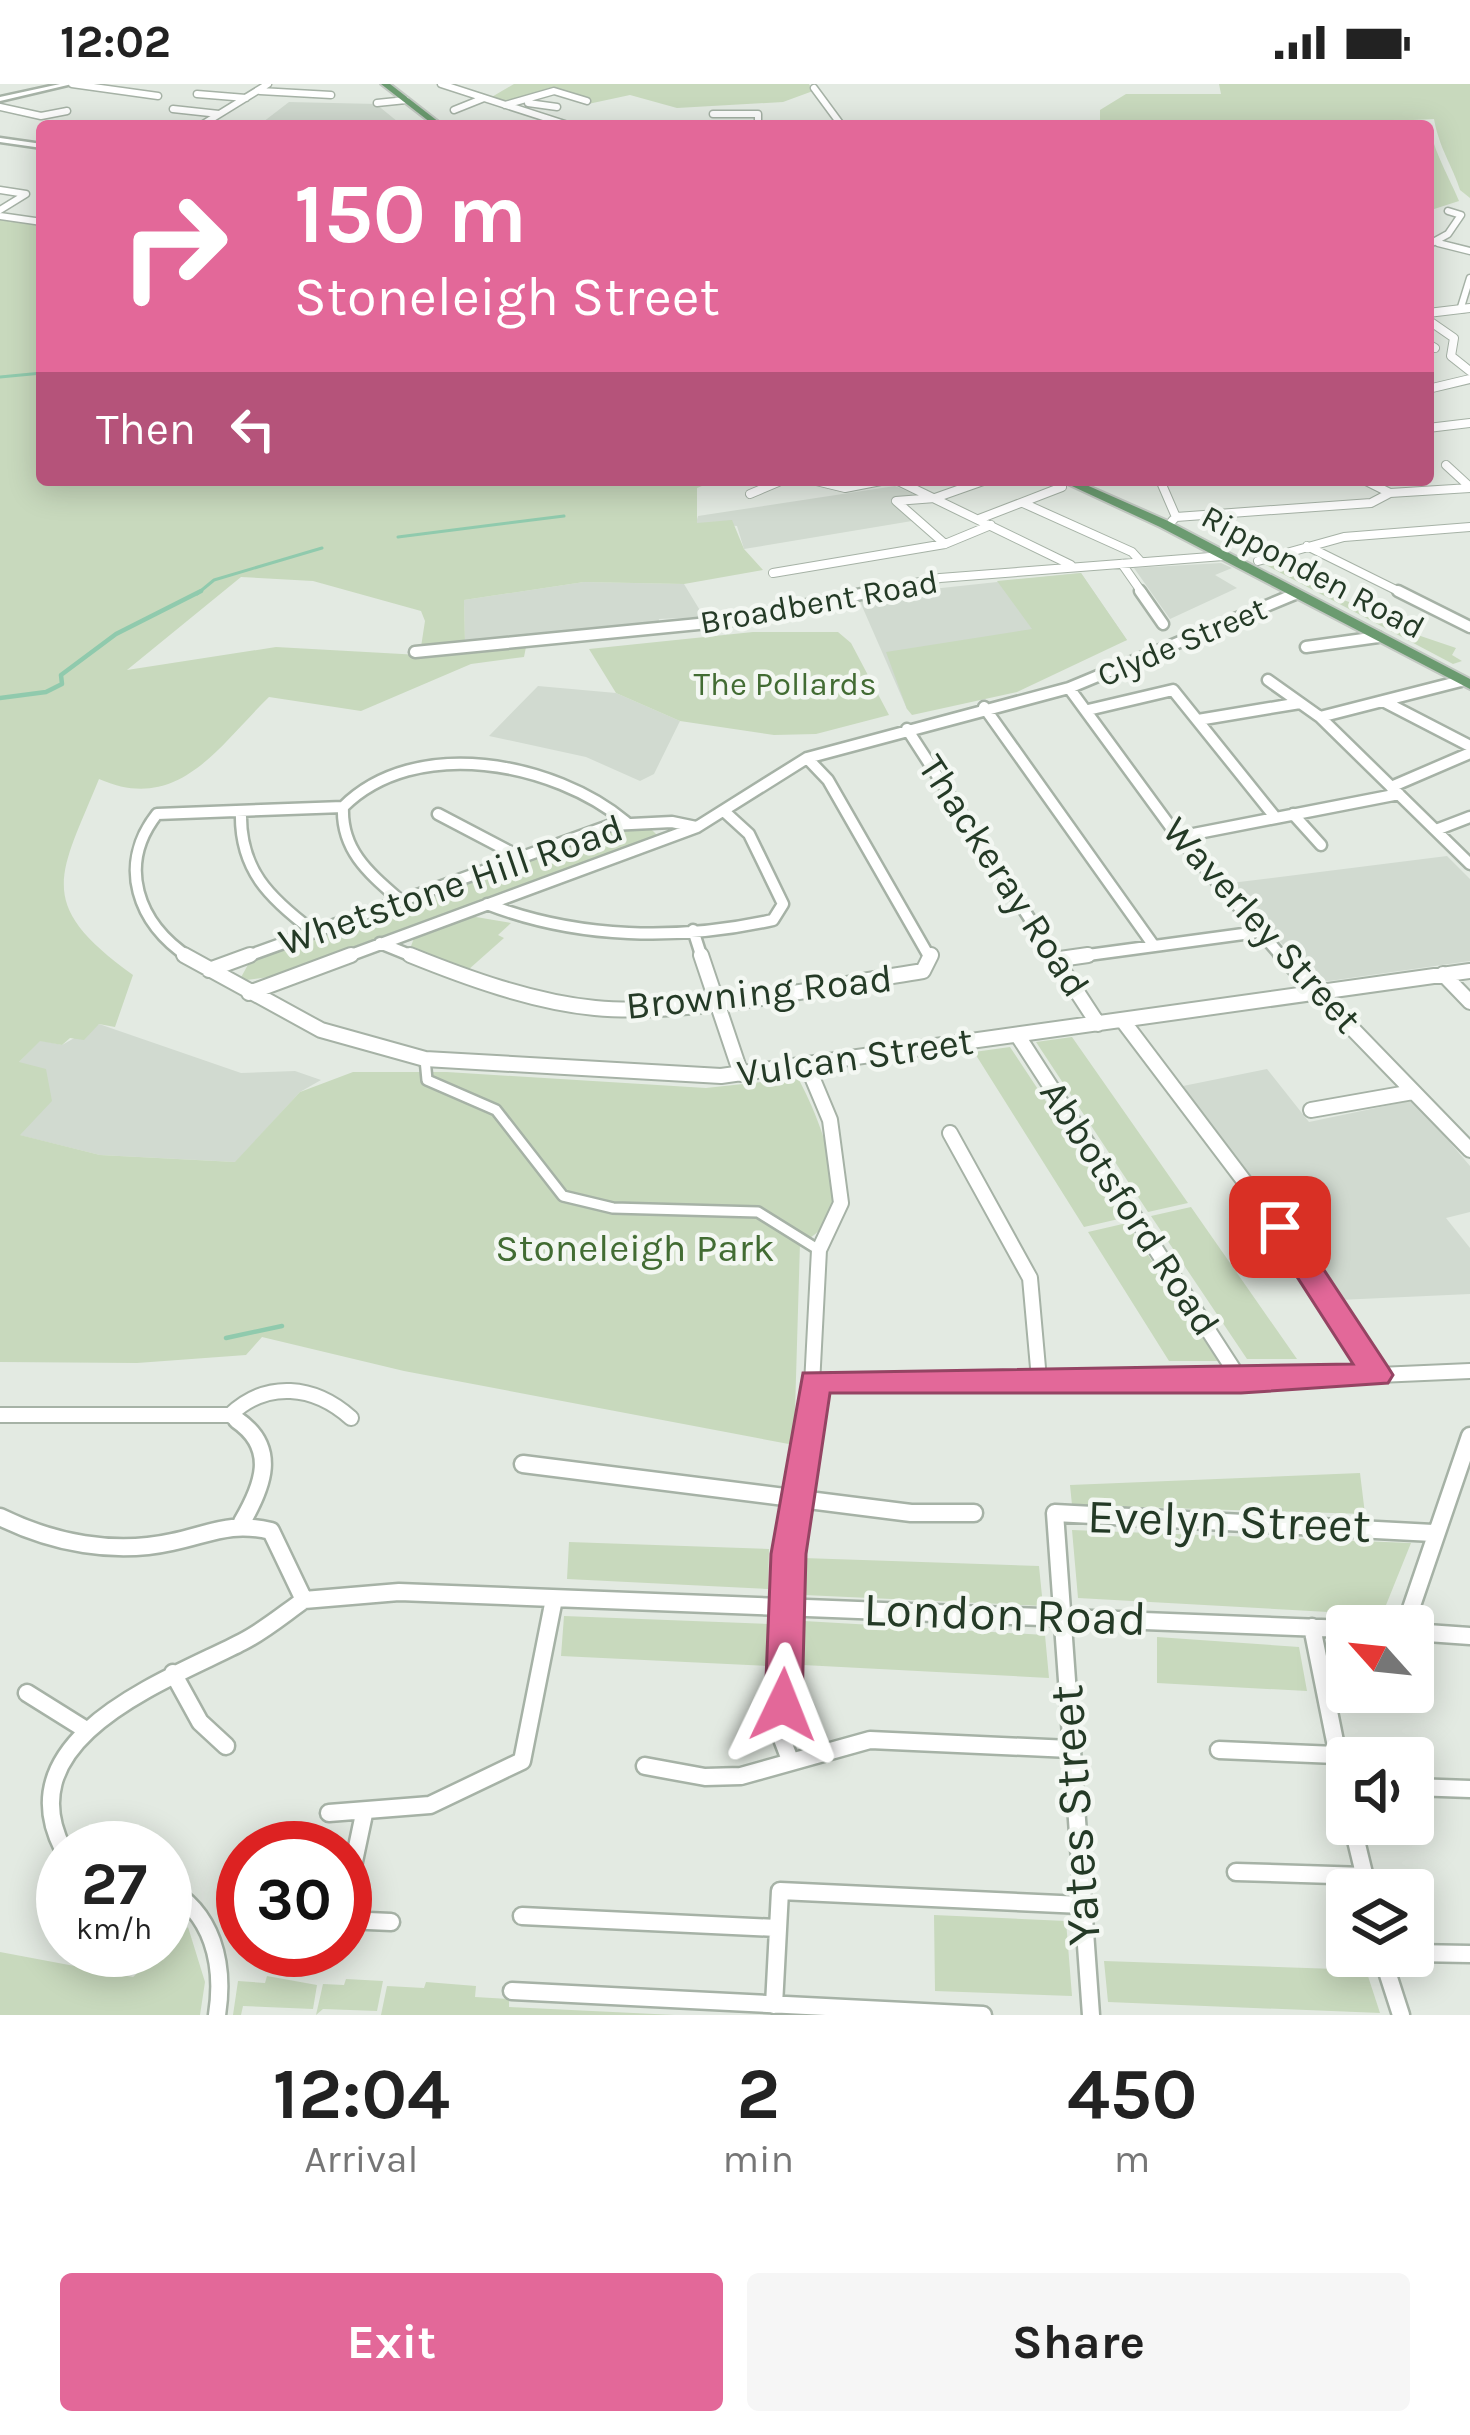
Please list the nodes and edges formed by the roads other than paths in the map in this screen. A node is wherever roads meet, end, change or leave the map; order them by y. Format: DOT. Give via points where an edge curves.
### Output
graph roads {
  1 [pos="70,84"];
  2 [pos="385,84"];
  3 [pos="442,84"];
  4 [pos="473,84"];
  5 [pos="262,86"];
  6 [pos="814,88"];
  7 [pos="458,89"];
  8 [pos="197,94"];
  9 [pos="331,95"];
  10 [pos="158,96"];
  11 [pos="246,98"];
  12 [pos="484,98"];
  13 [pos="406,100"];
  14 [pos="587,100"];
  15 [pos="0,103"];
  16 [pos="377,103"];
  17 [pos="508,106"];
  18 [pos="556,107"];
  19 [pos="173,109"];
  20 [pos="454,110"];
  21 [pos="67,111"];
  22 [pos="526,112"];
  23 [pos="219,114"];
  24 [pos="713,115"];
  25 [pos="210,120"];
  26 [pos="432,120"];
  27 [pos="509,120"];
  28 [pos="552,120"];
  29 [pos="758,120"];
  30 [pos="838,120"];
  31 [pos="0,144"];
  32 [pos="36,145"];
  33 [pos="0,190"];
  34 [pos="1448,211"];
  35 [pos="0,213"];
  36 [pos="36,221"];
  37 [pos="1438,242"];
  38 [pos="1434,243"];
  39 [pos="1470,251"];
  40 [pos="1470,278"];
  41 [pos="1466,308"];
  42 [pos="1434,316"];
  43 [pos="1434,322"];
  44 [pos="1470,375"];
  45 [pos="1443,386"];
  46 [pos="1434,388"];
  47 [pos="1459,397"];
  48 [pos="1470,423"];
  49 [pos="1434,427"];
  50 [pos="1446,465"];
  51 [pos="769,486"];
  52 [pos="909,486"];
  53 [pos="967,486"];
  54 [pos="1059,486"];
  55 [pos="1070,486"];
  56 [pos="1161,486"];
  57 [pos="1376,486"];
  58 [pos="1470,487"];
  59 [pos="1390,493"];
  60 [pos="750,494"];
  61 [pos="935,498"];
  62 [pos="1023,502"];
  63 [pos="979,519"];
  64 [pos="1170,521"];
  65 [pos="991,525"];
  66 [pos="1470,527"];
  67 [pos="945,544"];
  68 [pos="1307,546"];
  69 [pos="1223,556"];
  70 [pos="1258,561"];
  71 [pos="1141,562"];
  72 [pos="1122,564"];
  73 [pos="1072,566"];
  74 [pos="773,573"];
  75 [pos="1294,594"];
  76 [pos="1163,624"];
  77 [pos="1470,627"];
  78 [pos="1378,637"];
  79 [pos="1306,647"];
  80 [pos="416,652"];
  81 [pos="1268,680"];
  82 [pos="1466,683"];
  83 [pos="1069,688"];
  84 [pos="1383,701"];
  85 [pos="1300,703"];
  86 [pos="984,707"];
  87 [pos="1088,710"];
  88 [pos="1320,717"];
  89 [pos="1198,720"];
  90 [pos="907,729"];
  91 [pos="1470,750"];
  92 [pos="807,758"];
  93 [pos="1395,790"];
  94 [pos="343,807"];
  95 [pos="241,811"];
  96 [pos="438,814"];
  97 [pos="725,814"];
  98 [pos="1293,814"];
  99 [pos="1275,817"];
  100 [pos="1470,817"];
  101 [pos="626,822"];
  102 [pos="697,827"];
  103 [pos="1436,830"];
  104 [pos="1178,837"];
  105 [pos="1321,845"];
  106 [pos="520,857"];
  107 [pos="1470,864"];
  108 [pos="401,901"];
  109 [pos="487,904"];
  110 [pos="314,931"];
  111 [pos="693,931"];
  112 [pos="1258,932"];
  113 [pos="380,943"];
  114 [pos="1154,946"];
  115 [pos="1060,959"];
  116 [pos="209,970"];
  117 [pos="1470,971"];
  118 [pos="1442,974"];
  119 [pos="249,993"];
  120 [pos="1315,993"];
  121 [pos="722,1002"];
  122 [pos="1470,1002"];
  123 [pos="1124,1021"];
  124 [pos="1098,1024"];
  125 [pos="1018,1036"];
  126 [pos="425,1059"];
  127 [pos="806,1065"];
  128 [pos="742,1074"];
  129 [pos="1413,1092"];
  130 [pos="1311,1110"];
  131 [pos="950,1133"];
  132 [pos="1470,1150"];
  133 [pos="819,1250"];
  134 [pos="1470,1371"];
  135 [pos="1377,1375"];
  136 [pos="1039,1379"];
  137 [pos="814,1381"];
  138 [pos="1241,1381"];
  139 [pos="230,1414"];
  140 [pos="0,1415"];
  141 [pos="350,1418"];
  142 [pos="1470,1436"];
  143 [pos="523,1464"];
  144 [pos="799,1498"];
  145 [pos="974,1513"];
  146 [pos="0,1517"];
  147 [pos="242,1522"];
  148 [pos="1433,1533"];
  149 [pos="554,1599"];
  150 [pos="304,1600"];
  151 [pos="1411,1605"];
  152 [pos="787,1607"];
  153 [pos="1061,1615"];
  154 [pos="1312,1628"];
  155 [pos="1326,1628"];
  156 [pos="1434,1633"];
  157 [pos="1470,1636"];
  158 [pos="173,1673"];
  159 [pos="27,1693"];
  160 [pos="83,1728"];
  161 [pos="1332,1737"];
  162 [pos="226,1746"];
  163 [pos="1070,1749"];
  164 [pos="1219,1750"];
  165 [pos="1326,1755"];
  166 [pos="790,1760"];
  167 [pos="645,1766"];
  168 [pos="1434,1788"];
  169 [pos="1470,1789"];
  170 [pos="328,1813"];
  171 [pos="364,1814"];
  172 [pos="51,1821"];
  173 [pos="363,1821"];
  174 [pos="1236,1872"];
  175 [pos="1326,1880"];
  176 [pos="192,1904"];
  177 [pos="1082,1905"];
  178 [pos="522,1916"];
  179 [pos="372,1921"];
  180 [pos="391,1922"];
  181 [pos="777,1928"];
  182 [pos="1434,1953"];
  183 [pos="1470,1954"];
  184 [pos="1389,1977"];
  185 [pos="512,1991"];
  186 [pos="774,2005"];
  187 [pos="217,2015"];
  188 [pos="983,2015"];
  189 [pos="1091,2015"];
  190 [pos="1401,2015"];
  1 -- 10 [label="street"];
  1 -- 15 [label="street"];
  2 -- 13 [label="main road"];
  3 -- 7 [label="street"];
  4 -- 7 [label="street"];
  5 -- 9 [label="street"];
  5 -- 11 [label="street"];
  6 -- 30 [label="street"];
  7 -- 12 [label="street"];
  8 -- 11 [label="street"];
  11 -- 23 [label="street"];
  12 -- 17 [label="street"];
  12 -- 20 [label="street"];
  13 -- 16 [label="street"];
  13 -- 26 [label="main road"];
  14 -- 17 [label="street" via="554,91"];
  15 -- 21 [label="street" via="38,116"];
  17 -- 18 [label="street"];
  17 -- 22 [label="street"];
  19 -- 23 [label="street"];
  22 -- 27 [label="street"];
  22 -- 28 [label="street"];
  23 -- 25 [label="street"];
  24 -- 29 [label="street"];
  31 -- 32 [label="street"];
  33 -- 35 [label="street" via="26,194"];
  34 -- 37 [label="street" via="1461,215 1459,222"];
  35 -- 36 [label="street"];
  37 -- 38 [label="street"];
  37 -- 39 [label="street"];
  40 -- 41 [label="street"];
  41 -- 42 [label="street"];
  43 -- 44 [label="street" via="1454,338 1450,350"];
  44 -- 45 [label="street"];
  45 -- 46 [label="street"];
  45 -- 47 [label="street"];
  48 -- 49 [label="street"];
  50 -- 58 [label="street"];
  51 -- 60 [label="street"];
  52 -- 61 [label="street"];
  53 -- 61 [label="street"];
  54 -- 62 [label="street"];
  55 -- 64 [label="main road, Ripponden Road"];
  56 -- 64 [label="street"];
  57 -- 59 [label="street"];
  58 -- 59 [label="street"];
  59 -- 64 [label="street" via="1371,503"];
  61 -- 63 [label="street"];
  61 -- 67 [label="street" via="896,501"];
  62 -- 63 [label="street"];
  62 -- 71 [label="street"];
  63 -- 65 [label="street"];
  64 -- 69 [label="main road, Ripponden Road"];
  65 -- 67 [label="street"];
  65 -- 73 [label="street"];
  66 -- 68 [label="street"];
  67 -- 74 [label="street"];
  68 -- 70 [label="street"];
  68 -- 77 [label="street"];
  69 -- 71 [label="street, Broadbent Road"];
  69 -- 75 [label="main road, Ripponden Road"];
  71 -- 72 [label="street, Broadbent Road"];
  72 -- 73 [label="street, Broadbent Road"];
  72 -- 76 [label="street"];
  73 -- 80 [label="street, Broadbent Road" via="902,584 729,621"];
  75 -- 78 [label="main road, Ripponden Road"];
  75 -- 83 [label="street, Clyde Street"];
  78 -- 79 [label="street"];
  78 -- 82 [label="main road, Ripponden Road"];
  81 -- 85 [label="street"];
  82 -- 84 [label="street"];
  83 -- 86 [label="street, Clyde Street"];
  83 -- 87 [label="street, Waverley Street"];
  84 -- 88 [label="street"];
  84 -- 91 [label="street"];
  85 -- 88 [label="street"];
  85 -- 89 [label="street"];
  86 -- 90 [label="street, Clyde Street"];
  86 -- 114 [label="street"];
  87 -- 89 [label="street" via="1173,691"];
  87 -- 104 [label="street, Waverley Street"];
  88 -- 93 [label="street"];
  89 -- 99 [label="street"];
  90 -- 92 [label="street, Whetstone Hill Road"];
  90 -- 115 [label="street, Thackeray Road"];
  91 -- 93 [label="street"];
  92 -- 97 [label="street, Whetstone Hill Road"];
  92 -- 121 [label="street, Browning Road" via="932,954 929,964 916,974"];
  93 -- 98 [label="street"];
  93 -- 103 [label="street"];
  94 -- 95 [label="street"];
  94 -- 101 [label="street" via="381,776 452,765 564,785"];
  94 -- 108 [label="street" via="345,844"];
  95 -- 110 [label="street" via="243,860 262,893"];
  95 -- 116 [label="street, Vulcan Street" via="164,813 148,819 136,841 135,886 155,927"];
  96 -- 106 [label="street"];
  97 -- 102 [label="street, Whetstone Hill Road"];
  97 -- 111 [label="street" via="749,834 783,904 779,915 759,923"];
  98 -- 99 [label="street"];
  98 -- 105 [label="street"];
  99 -- 104 [label="street"];
  100 -- 103 [label="street"];
  101 -- 102 [label="street, Whetstone Hill Road"];
  101 -- 106 [label="street, Whetstone Hill Road"];
  102 -- 109 [label="street, Whetstone Hill Road"];
  103 -- 107 [label="street"];
  104 -- 112 [label="street, Waverley Street"];
  106 -- 108 [label="street, Whetstone Hill Road"];
  108 -- 110 [label="street, Whetstone Hill Road"];
  109 -- 111 [label="street" via="610,930"];
  109 -- 113 [label="street, Whetstone Hill Road"];
  110 -- 116 [label="street, Whetstone Hill Road"];
  111 -- 121 [label="street"];
  112 -- 114 [label="street"];
  112 -- 120 [label="street, Waverley Street"];
  113 -- 119 [label="street, Whetstone Hill Road"];
  113 -- 121 [label="street, Browning Road" via="464,977 595,1008"];
  114 -- 115 [label="street"];
  115 -- 124 [label="street, Thackeray Road"];
  116 -- 119 [label="street, Vulcan Street"];
  117 -- 118 [label="street, Vulcan Street"];
  118 -- 120 [label="street, Vulcan Street"];
  118 -- 122 [label="street"];
  119 -- 126 [label="street, Vulcan Street" via="321,1030"];
  120 -- 123 [label="street, Vulcan Street"];
  120 -- 129 [label="street, Waverley Street"];
  121 -- 128 [label="street"];
  123 -- 124 [label="street, Vulcan Street"];
  123 -- 135 [label="street" via="1325,1288"];
  124 -- 125 [label="street, Vulcan Street"];
  125 -- 127 [label="street, Vulcan Street"];
  125 -- 138 [label="street, Abbotsford Road"];
  126 -- 128 [label="street, Vulcan Street"];
  126 -- 133 [label="street" via="427,1080 505,1115 563,1196 613,1208 758,1212"];
  127 -- 128 [label="street, Vulcan Street"];
  127 -- 133 [label="street" via="830,1120 841,1203"];
  129 -- 130 [label="street"];
  129 -- 132 [label="street, Waverley Street"];
  131 -- 136 [label="street" via="1030,1279"];
  133 -- 137 [label="street"];
  134 -- 135 [label="street"];
  135 -- 138 [label="street"];
  136 -- 137 [label="street"];
  136 -- 138 [label="street"];
  137 -- 144 [label="street"];
  139 -- 140 [label="street"];
  139 -- 141 [label="street" via="253,1395 291,1390 336,1401"];
  139 -- 147 [label="street" via="263,1444 261,1491"];
  142 -- 148 [label="street"];
  143 -- 144 [label="street"];
  144 -- 145 [label="street"];
  144 -- 152 [label="street"];
  146 -- 147 [label="street" via="19,1528 135,1548"];
  147 -- 150 [label="street" via="271,1531"];
  148 -- 151 [label="street"];
  148 -- 153 [label="street, Evelyn Street" via="1055,1514"];
  149 -- 150 [label="street, London Road" via="399,1592"];
  149 -- 152 [label="street, London Road"];
  149 -- 171 [label="street" via="522,1761 430,1809"];
  150 -- 158 [label="street" via="247,1640"];
  152 -- 153 [label="street, London Road"];
  152 -- 166 [label="street" via="782,1739"];
  153 -- 154 [label="street, London Road"];
  153 -- 163 [label="street, Yates Street"];
  154 -- 155 [label="street, London Road"];
  154 -- 161 [label="street"];
  156 -- 157 [label="street"];
  158 -- 160 [label="street"];
  158 -- 162 [label="street" via="200,1722"];
  159 -- 160 [label="street"];
  160 -- 172 [label="street" via="50,1805"];
  163 -- 166 [label="street" via="870,1740"];
  163 -- 177 [label="street, Yates Street"];
  164 -- 165 [label="street"];
  166 -- 167 [label="street" via="710,1778"];
  168 -- 169 [label="street"];
  170 -- 171 [label="street"];
  171 -- 173 [label="street"];
  174 -- 175 [label="street"];
  176 -- 187 [label="street" via="222,1974"];
  177 -- 181 [label="street" via="780,1891"];
  177 -- 189 [label="street, Yates Street"];
  178 -- 181 [label="street"];
  179 -- 180 [label="street"];
  181 -- 186 [label="street"];
  182 -- 183 [label="street"];
  184 -- 190 [label="street"];
  185 -- 186 [label="street"];
  186 -- 188 [label="street"];
}
